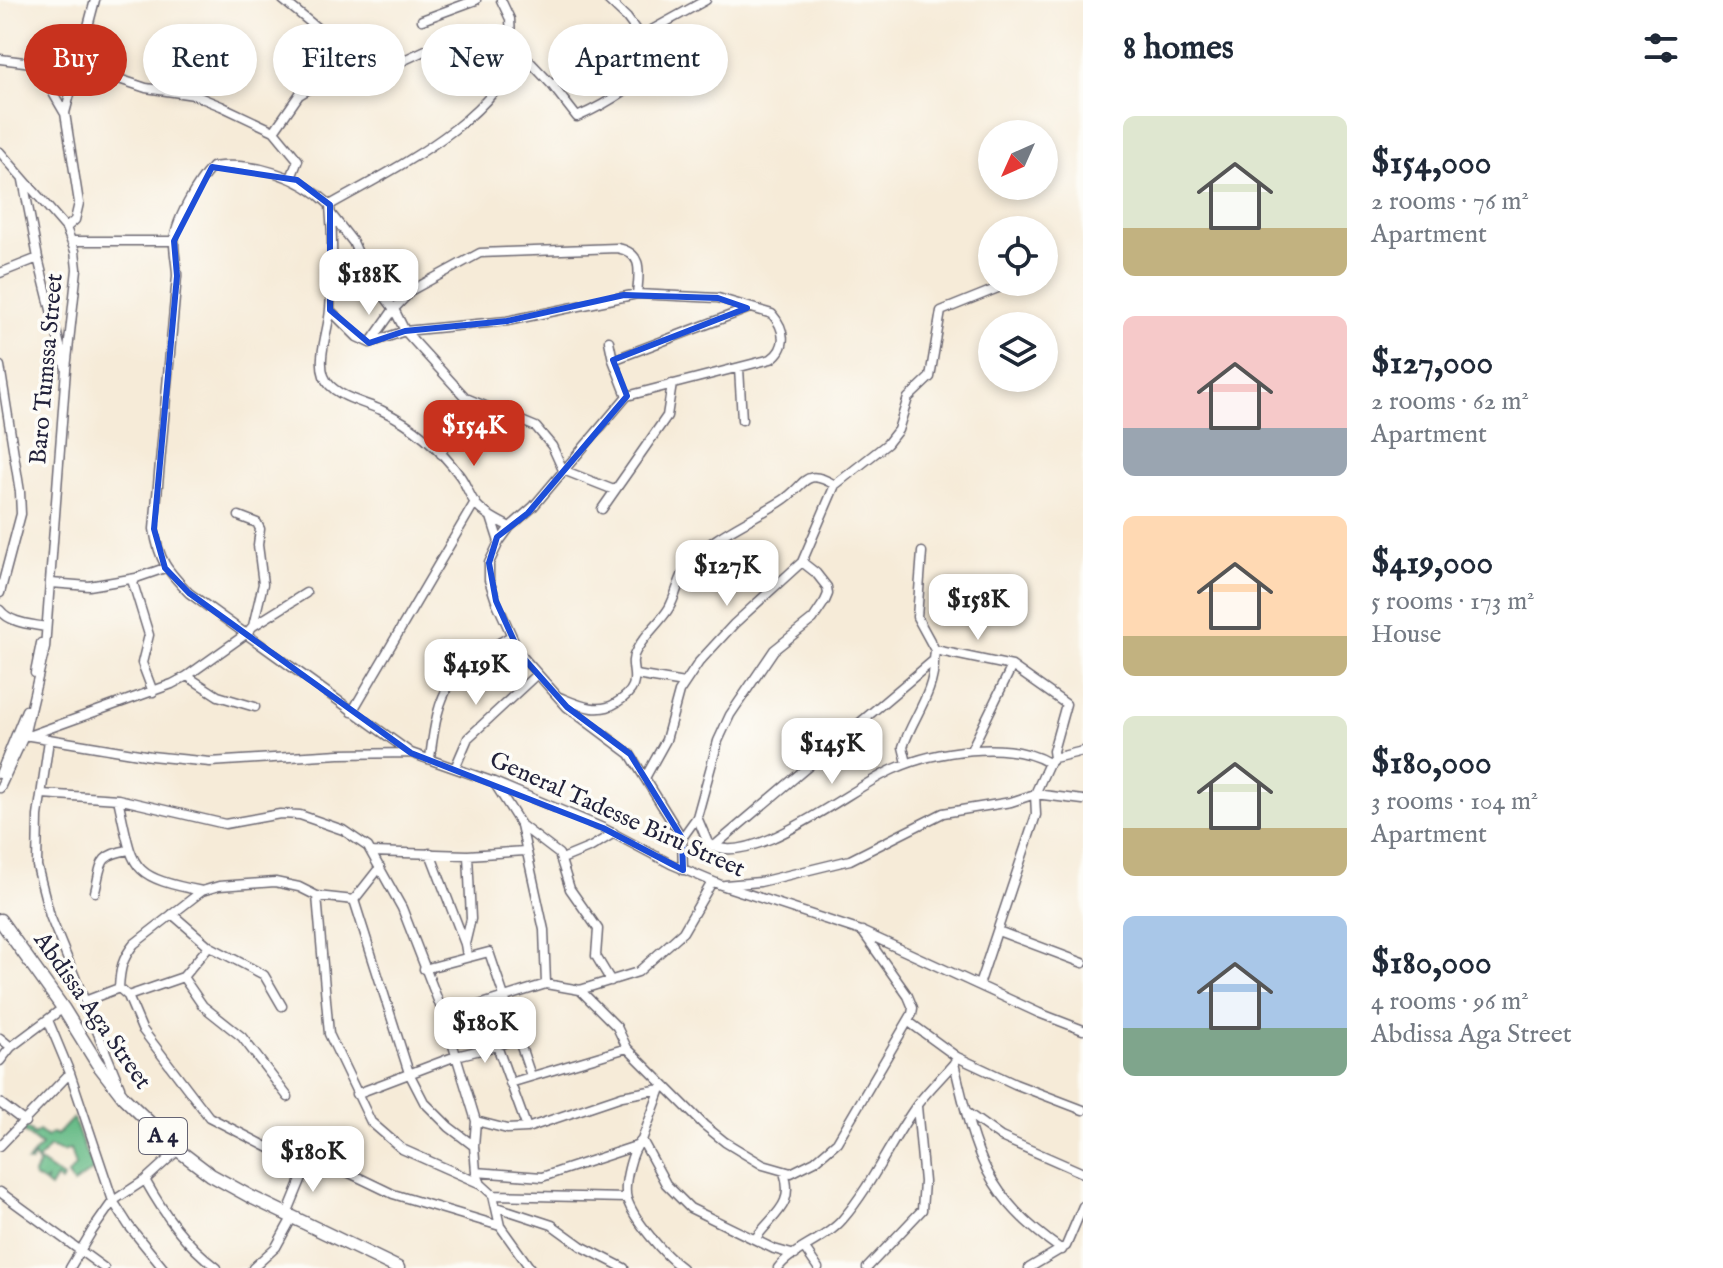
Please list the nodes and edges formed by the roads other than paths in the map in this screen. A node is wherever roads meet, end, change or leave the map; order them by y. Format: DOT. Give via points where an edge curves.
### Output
graph roads {
  1 [pos="95,0"];
  2 [pos="283,0"];
  3 [pos="476,0"];
  4 [pos="501,0"];
  5 [pos="608,0"];
  6 [pos="706,0"];
  7 [pos="422,20"];
  8 [pos="90,24"];
  9 [pos="312,24"];
  10 [pos="511,24"];
  11 [pos="633,24"];
  12 [pos="663,24"];
  13 [pos="0,59"];
  14 [pos="532,63"];
  15 [pos="548,81"];
  16 [pos="127,82"];
  17 [pos="70,96"];
  18 [pos="298,96"];
  19 [pos="491,96"];
  20 [pos="560,96"];
  21 [pos="614,96"];
  22 [pos="65,113"];
  23 [pos="274,131"];
  24 [pos="0,152"];
  25 [pos="291,178"];
  26 [pos="23,179"];
  27 [pos="330,209"];
  28 [pos="66,228"];
  29 [pos="73,241"];
  30 [pos="174,241"];
  31 [pos="38,258"];
  32 [pos="0,273"];
  33 [pos="637,294"];
  34 [pos="978,296"];
  35 [pos="747,308"];
  36 [pos="394,309"];
  37 [pos="330,310"];
  38 [pos="405,331"];
  39 [pos="609,341"];
  40 [pos="370,343"];
  41 [pos="613,360"];
  42 [pos="0,366"];
  43 [pos="739,368"];
  44 [pos="66,369"];
  45 [pos="672,384"];
  46 [pos="627,396"];
  47 [pos="466,398"];
  48 [pos="742,420"];
  49 [pos="441,454"];
  50 [pos="563,470"];
  51 [pos="835,485"];
  52 [pos="614,490"];
  53 [pos="475,502"];
  54 [pos="602,509"];
  55 [pos="239,516"];
  56 [pos="491,517"];
  57 [pos="510,527"];
  58 [pos="499,542"];
  59 [pos="922,552"];
  60 [pos="802,562"];
  61 [pos="165,568"];
  62 [pos="136,578"];
  63 [pos="51,583"];
  64 [pos="0,593"];
  65 [pos="306,593"];
  66 [pos="0,610"];
  67 [pos="48,616"];
  68 [pos="253,626"];
  69 [pos="45,627"];
  70 [pos="246,634"];
  71 [pos="511,636"];
  72 [pos="935,650"];
  73 [pos="934,660"];
  74 [pos="1012,666"];
  75 [pos="537,674"];
  76 [pos="636,675"];
  77 [pos="187,676"];
  78 [pos="684,683"];
  79 [pos="153,692"];
  80 [pos="558,697"];
  81 [pos="255,707"];
  82 [pos="352,712"];
  83 [pos="22,736"];
  84 [pos="49,740"];
  85 [pos="971,750"];
  86 [pos="1083,751"];
  87 [pos="411,753"];
  88 [pos="430,758"];
  89 [pos="1051,760"];
  90 [pos="907,763"];
  91 [pos="455,768"];
  92 [pos="0,774"];
  93 [pos="645,778"];
  94 [pos="494,782"];
  95 [pos="0,788"];
  96 [pos="42,794"];
  97 [pos="1035,794"];
  98 [pos="118,799"];
  99 [pos="1083,800"];
  100 [pos="697,817"];
  101 [pos="521,825"];
  102 [pos="614,833"];
  103 [pos="682,838"];
  104 [pos="713,847"];
  105 [pos="129,850"];
  106 [pos="525,851"];
  107 [pos="372,852"];
  108 [pos="430,853"];
  109 [pos="468,855"];
  110 [pos="562,859"];
  111 [pos="380,867"];
  112 [pos="683,870"];
  113 [pos="716,884"];
  114 [pos="202,891"];
  115 [pos="95,892"];
  116 [pos="317,896"];
  117 [pos="354,900"];
  118 [pos="172,914"];
  119 [pos="0,920"];
  120 [pos="861,931"];
  121 [pos="998,931"];
  122 [pos="465,944"];
  123 [pos="209,946"];
  124 [pos="467,956"];
  125 [pos="1083,963"];
  126 [pos="424,969"];
  127 [pos="183,977"];
  128 [pos="611,981"];
  129 [pos="546,984"];
  130 [pos="979,985"];
  131 [pos="119,988"];
  132 [pos="580,990"];
  133 [pos="505,995"];
  134 [pos="128,996"];
  135 [pos="85,1001"];
  136 [pos="282,1006"];
  137 [pos="63,1008"];
  138 [pos="444,1016"];
  139 [pos="48,1020"];
  140 [pos="909,1022"];
  141 [pos="1083,1030"];
  142 [pos="519,1037"];
  143 [pos="0,1038"];
  144 [pos="497,1046"];
  145 [pos="11,1047"];
  146 [pos="627,1048"];
  147 [pos="456,1056"];
  148 [pos="956,1060"];
  149 [pos="0,1061"];
  150 [pos="70,1073"];
  151 [pos="409,1073"];
  152 [pos="531,1076"];
  153 [pos="510,1083"];
  154 [pos="662,1088"];
  155 [pos="356,1094"];
  156 [pos="288,1097"];
  157 [pos="124,1098"];
  158 [pos="0,1103"];
  159 [pos="917,1105"];
  160 [pos="1083,1110"];
  161 [pos="966,1112"];
  162 [pos="476,1121"];
  163 [pos="25,1122"];
  164 [pos="527,1128"];
  165 [pos="639,1143"];
  166 [pos="0,1146"];
  167 [pos="474,1146"];
  168 [pos="178,1150"];
  169 [pos="308,1163"];
  170 [pos="476,1172"];
  171 [pos="784,1172"];
  172 [pos="1083,1173"];
  173 [pos="145,1180"];
  174 [pos="481,1184"];
  175 [pos="0,1192"];
  176 [pos="493,1195"];
  177 [pos="626,1198"];
  178 [pos="113,1201"];
  179 [pos="1083,1206"];
  180 [pos="497,1207"];
  181 [pos="290,1215"];
  182 [pos="500,1226"];
  183 [pos="756,1238"];
  184 [pos="805,1249"];
  185 [pos="1062,1250"];
  186 [pos="80,1252"];
  187 [pos="795,1255"];
  188 [pos="373,1257"];
  189 [pos="70,1268"];
  190 [pos="104,1268"];
  191 [pos="163,1268"];
  192 [pos="217,1268"];
  193 [pos="253,1268"];
  194 [pos="384,1268"];
  195 [pos="398,1268"];
  196 [pos="530,1268"];
  197 [pos="624,1268"];
  198 [pos="682,1268"];
  199 [pos="778,1268"];
  200 [pos="818,1268"];
  201 [pos="867,1268"];
  202 [pos="1029,1268"];
  1 -- 8 [label="street"];
  2 -- 9 [label="street"];
  3 -- 7 [label="street"];
  4 -- 10 [label="street"];
  5 -- 11 [label="street"];
  6 -- 12 [label="street"];
  13 -- 22 [label="street" via="38,67"];
  14 -- 15 [label="street"];
  16 -- 23 [label="street" via="194,95"];
  17 -- 22 [label="street"];
  18 -- 23 [label="street"];
  19 -- 27 [label="street" via="461,124"];
  20 -- 21 [label="street" via="574,116"];
  22 -- 28 [label="street" via="79,203 75,220"];
  23 -- 25 [label="street" via="298,160"];
  24 -- 26 [label="street, Baro Tumssa Street"];
  25 -- 27 [label="street" via="310,187"];
  25 -- 30 [label="street" via="230,165 212,167 179,222"];
  26 -- 28 [label="street, Baro Tumssa Street"];
  26 -- 31 [label="street"];
  27 -- 36 [label="street"];
  27 -- 37 [label="street"];
  28 -- 29 [label="street, Baro Tumssa Street"];
  29 -- 30 [label="street"];
  29 -- 44 [label="street, Baro Tumssa Street" via="77,269"];
  30 -- 61 [label="street" via="177,276 154,529"];
  31 -- 32 [label="street"];
  31 -- 44 [label="street"];
  33 -- 35 [label="street" via="718,298"];
  33 -- 36 [label="street" via="639,264 628,250 489,251 412,290"];
  33 -- 38 [label="street" via="507,321"];
  34 -- 51 [label="street" via="941,311 927,382 908,398 893,437"];
  35 -- 41 [label="street"];
  35 -- 43 [label="street" via="772,314 782,328 783,345 771,359"];
  36 -- 38 [label="street"];
  36 -- 40 [label="street"];
  37 -- 40 [label="street"];
  37 -- 49 [label="street" via="324,378 342,393 407,423"];
  38 -- 40 [label="street"];
  38 -- 47 [label="street"];
  39 -- 41 [label="street"];
  41 -- 46 [label="street"];
  42 -- 64 [label="street" via="21,514"];
  43 -- 45 [label="street"];
  43 -- 48 [label="street"];
  44 -- 63 [label="street, Baro Tumssa Street"];
  45 -- 46 [label="street"];
  45 -- 52 [label="street" via="667,416"];
  46 -- 50 [label="street"];
  47 -- 49 [label="street"];
  47 -- 50 [label="street" via="536,427"];
  49 -- 53 [label="street"];
  50 -- 52 [label="street"];
  50 -- 57 [label="street"];
  51 -- 60 [label="street"];
  51 -- 76 [label="street" via="818,475 811,477 695,558 670,605 634,654"];
  52 -- 54 [label="street"];
  53 -- 56 [label="street"];
  53 -- 82 [label="street"];
  55 -- 68 [label="street" via="260,529 263,584"];
  56 -- 57 [label="street"];
  56 -- 58 [label="street"];
  57 -- 58 [label="street"];
  58 -- 71 [label="street" via="489,563 489,580"];
  59 -- 72 [label="street" via="917,617"];
  60 -- 78 [label="street" via="728,629"];
  60 -- 100 [label="street" via="828,594 813,619 774,650 730,715"];
  61 -- 62 [label="street"];
  61 -- 70 [label="street" via="189,593"];
  62 -- 63 [label="street" via="89,586"];
  62 -- 79 [label="street" via="133,588 149,635 142,663"];
  63 -- 67 [label="street, Baro Tumssa Street"];
  65 -- 68 [label="street"];
  66 -- 69 [label="street" via="13,620"];
  67 -- 69 [label="street, Baro Tumssa Street"];
  67 -- 83 [label="street, Baro Tumssa Street" via="43,663"];
  68 -- 70 [label="street"];
  69 -- 83 [label="street, Baro Tumssa Street"];
  70 -- 77 [label="street"];
  70 -- 82 [label="street"];
  71 -- 75 [label="street"];
  71 -- 88 [label="street" via="474,658 451,680 437,710"];
  72 -- 73 [label="street"];
  72 -- 74 [label="street"];
  73 -- 90 [label="street" via="923,704 903,747"];
  73 -- 104 [label="street"];
  74 -- 85 [label="street"];
  74 -- 89 [label="street" via="1066,704"];
  75 -- 80 [label="street"];
  75 -- 91 [label="street" via="468,738"];
  76 -- 78 [label="street"];
  76 -- 80 [label="street" via="629,693 607,708"];
  77 -- 79 [label="street"];
  77 -- 81 [label="street" via="218,696"];
  78 -- 93 [label="street" via="666,740"];
  79 -- 83 [label="street"];
  80 -- 93 [label="street" via="624,749"];
  82 -- 87 [label="street"];
  83 -- 84 [label="street, General Tadesse Biru Street"];
  83 -- 92 [label="street, Baro Tumssa Street"];
  83 -- 95 [label="street, Baro Tumssa Street"];
  84 -- 87 [label="street, General Tadesse Biru Street" via="210,762"];
  84 -- 96 [label="street"];
  85 -- 89 [label="street"];
  85 -- 90 [label="street"];
  86 -- 89 [label="street"];
  87 -- 88 [label="street, General Tadesse Biru Street"];
  88 -- 91 [label="street, General Tadesse Biru Street"];
  89 -- 97 [label="street"];
  90 -- 104 [label="street" via="793,828 736,851"];
  91 -- 94 [label="street, General Tadesse Biru Street"];
  93 -- 103 [label="street"];
  94 -- 101 [label="street"];
  94 -- 102 [label="street, General Tadesse Biru Street"];
  96 -- 98 [label="street"];
  96 -- 135 [label="street" via="36,850 40,879"];
  97 -- 99 [label="street"];
  97 -- 113 [label="street" via="935,816 841,862 760,882"];
  97 -- 121 [label="street" via="1036,815"];
  98 -- 105 [label="street"];
  98 -- 107 [label="street" via="213,823 300,815 343,830"];
  100 -- 103 [label="street"];
  100 -- 104 [label="street"];
  101 -- 106 [label="street"];
  101 -- 110 [label="street"];
  102 -- 110 [label="street"];
  102 -- 112 [label="street, General Tadesse Biru Street"];
  103 -- 112 [label="street"];
  105 -- 114 [label="street" via="151,878"];
  105 -- 115 [label="street" via="107,856"];
  106 -- 109 [label="street"];
  106 -- 129 [label="street" via="544,930"];
  107 -- 108 [label="street"];
  107 -- 111 [label="street"];
  108 -- 109 [label="street"];
  108 -- 122 [label="street"];
  109 -- 122 [label="street" via="471,919"];
  110 -- 128 [label="street" via="570,889 598,929 596,956"];
  111 -- 117 [label="street"];
  111 -- 126 [label="street"];
  112 -- 113 [label="street, General Tadesse Biru Street"];
  113 -- 120 [label="street, General Tadesse Biru Street"];
  113 -- 128 [label="street" via="678,938 647,967"];
  114 -- 116 [label="street" via="275,882"];
  114 -- 118 [label="street"];
  116 -- 117 [label="street"];
  116 -- 155 [label="street" via="329,1034"];
  117 -- 151 [label="street"];
  118 -- 123 [label="street"];
  118 -- 131 [label="street" via="121,961"];
  119 -- 137 [label="highway, Abdissa Aga Street / A 4"];
  120 -- 130 [label="street, General Tadesse Biru Street"];
  120 -- 140 [label="street" via="912,1003"];
  121 -- 125 [label="street"];
  121 -- 130 [label="street"];
  122 -- 124 [label="street"];
  123 -- 127 [label="street"];
  123 -- 136 [label="street" via="264,975"];
  124 -- 126 [label="street"];
  124 -- 133 [label="street" via="489,952"];
  126 -- 138 [label="street"];
  127 -- 134 [label="street"];
  127 -- 156 [label="street" via="203,1006 236,1031"];
  128 -- 132 [label="street"];
  129 -- 132 [label="street"];
  129 -- 133 [label="street"];
  130 -- 141 [label="street, General Tadesse Biru Street"];
  131 -- 134 [label="street"];
  131 -- 135 [label="street"];
  132 -- 146 [label="street" via="617,1027"];
  133 -- 138 [label="street"];
  133 -- 142 [label="street"];
  134 -- 169 [label="street" via="142,1029 209,1117"];
  135 -- 157 [label="street"];
  137 -- 139 [label="street"];
  137 -- 157 [label="highway, Abdissa Aga Street / A 4"];
  138 -- 147 [label="street"];
  139 -- 145 [label="street"];
  139 -- 150 [label="street"];
  140 -- 148 [label="street"];
  140 -- 171 [label="street" via="837,1142 806,1167"];
  142 -- 144 [label="street"];
  142 -- 152 [label="street"];
  143 -- 145 [label="street"];
  144 -- 147 [label="street"];
  144 -- 153 [label="street"];
  145 -- 149 [label="street"];
  146 -- 152 [label="street"];
  146 -- 154 [label="street"];
  147 -- 151 [label="street"];
  147 -- 162 [label="street"];
  148 -- 159 [label="street"];
  148 -- 160 [label="street"];
  148 -- 161 [label="street"];
  150 -- 163 [label="street"];
  150 -- 178 [label="street"];
  151 -- 155 [label="street"];
  151 -- 167 [label="street" via="424,1102"];
  152 -- 153 [label="street"];
  153 -- 164 [label="street"];
  154 -- 164 [label="street"];
  154 -- 165 [label="street"];
  154 -- 171 [label="street" via="725,1142"];
  155 -- 174 [label="street" via="371,1122 391,1141"];
  157 -- 168 [label="highway, Abdissa Aga Street / A 4"];
  158 -- 163 [label="street"];
  159 -- 184 [label="street" via="856,1203"];
  159 -- 201 [label="street" via="922,1210"];
  161 -- 172 [label="street" via="1001,1137"];
  161 -- 185 [label="street" via="980,1160 998,1192"];
  162 -- 164 [label="street"];
  162 -- 167 [label="street"];
  163 -- 166 [label="street"];
  165 -- 170 [label="street" via="542,1177"];
  165 -- 177 [label="street"];
  165 -- 183 [label="street" via="680,1201"];
  167 -- 170 [label="street"];
  168 -- 173 [label="street"];
  168 -- 181 [label="highway, Abdissa Aga Street / A 4" via="211,1175"];
  169 -- 181 [label="street"];
  169 -- 182 [label="street" via="341,1169 393,1194"];
  170 -- 174 [label="street"];
  171 -- 183 [label="street" via="786,1199"];
  173 -- 178 [label="street"];
  173 -- 192 [label="street" via="179,1233"];
  174 -- 176 [label="street"];
  175 -- 186 [label="street"];
  176 -- 177 [label="street"];
  176 -- 180 [label="street"];
  177 -- 198 [label="street" via="658,1247"];
  178 -- 186 [label="street"];
  178 -- 191 [label="street"];
  179 -- 185 [label="street"];
  180 -- 182 [label="street"];
  180 -- 197 [label="street" via="552,1225"];
  181 -- 188 [label="highway, Abdissa Aga Street / A 4"];
  181 -- 193 [label="street" via="276,1247"];
  182 -- 196 [label="street"];
  183 -- 187 [label="street"];
  184 -- 187 [label="street"];
  184 -- 200 [label="street"];
  185 -- 202 [label="street"];
  186 -- 189 [label="street"];
  186 -- 190 [label="street"];
  187 -- 199 [label="street"];
  188 -- 194 [label="street"];
  188 -- 195 [label="highway, Abdissa Aga Street / A 4"];
}
